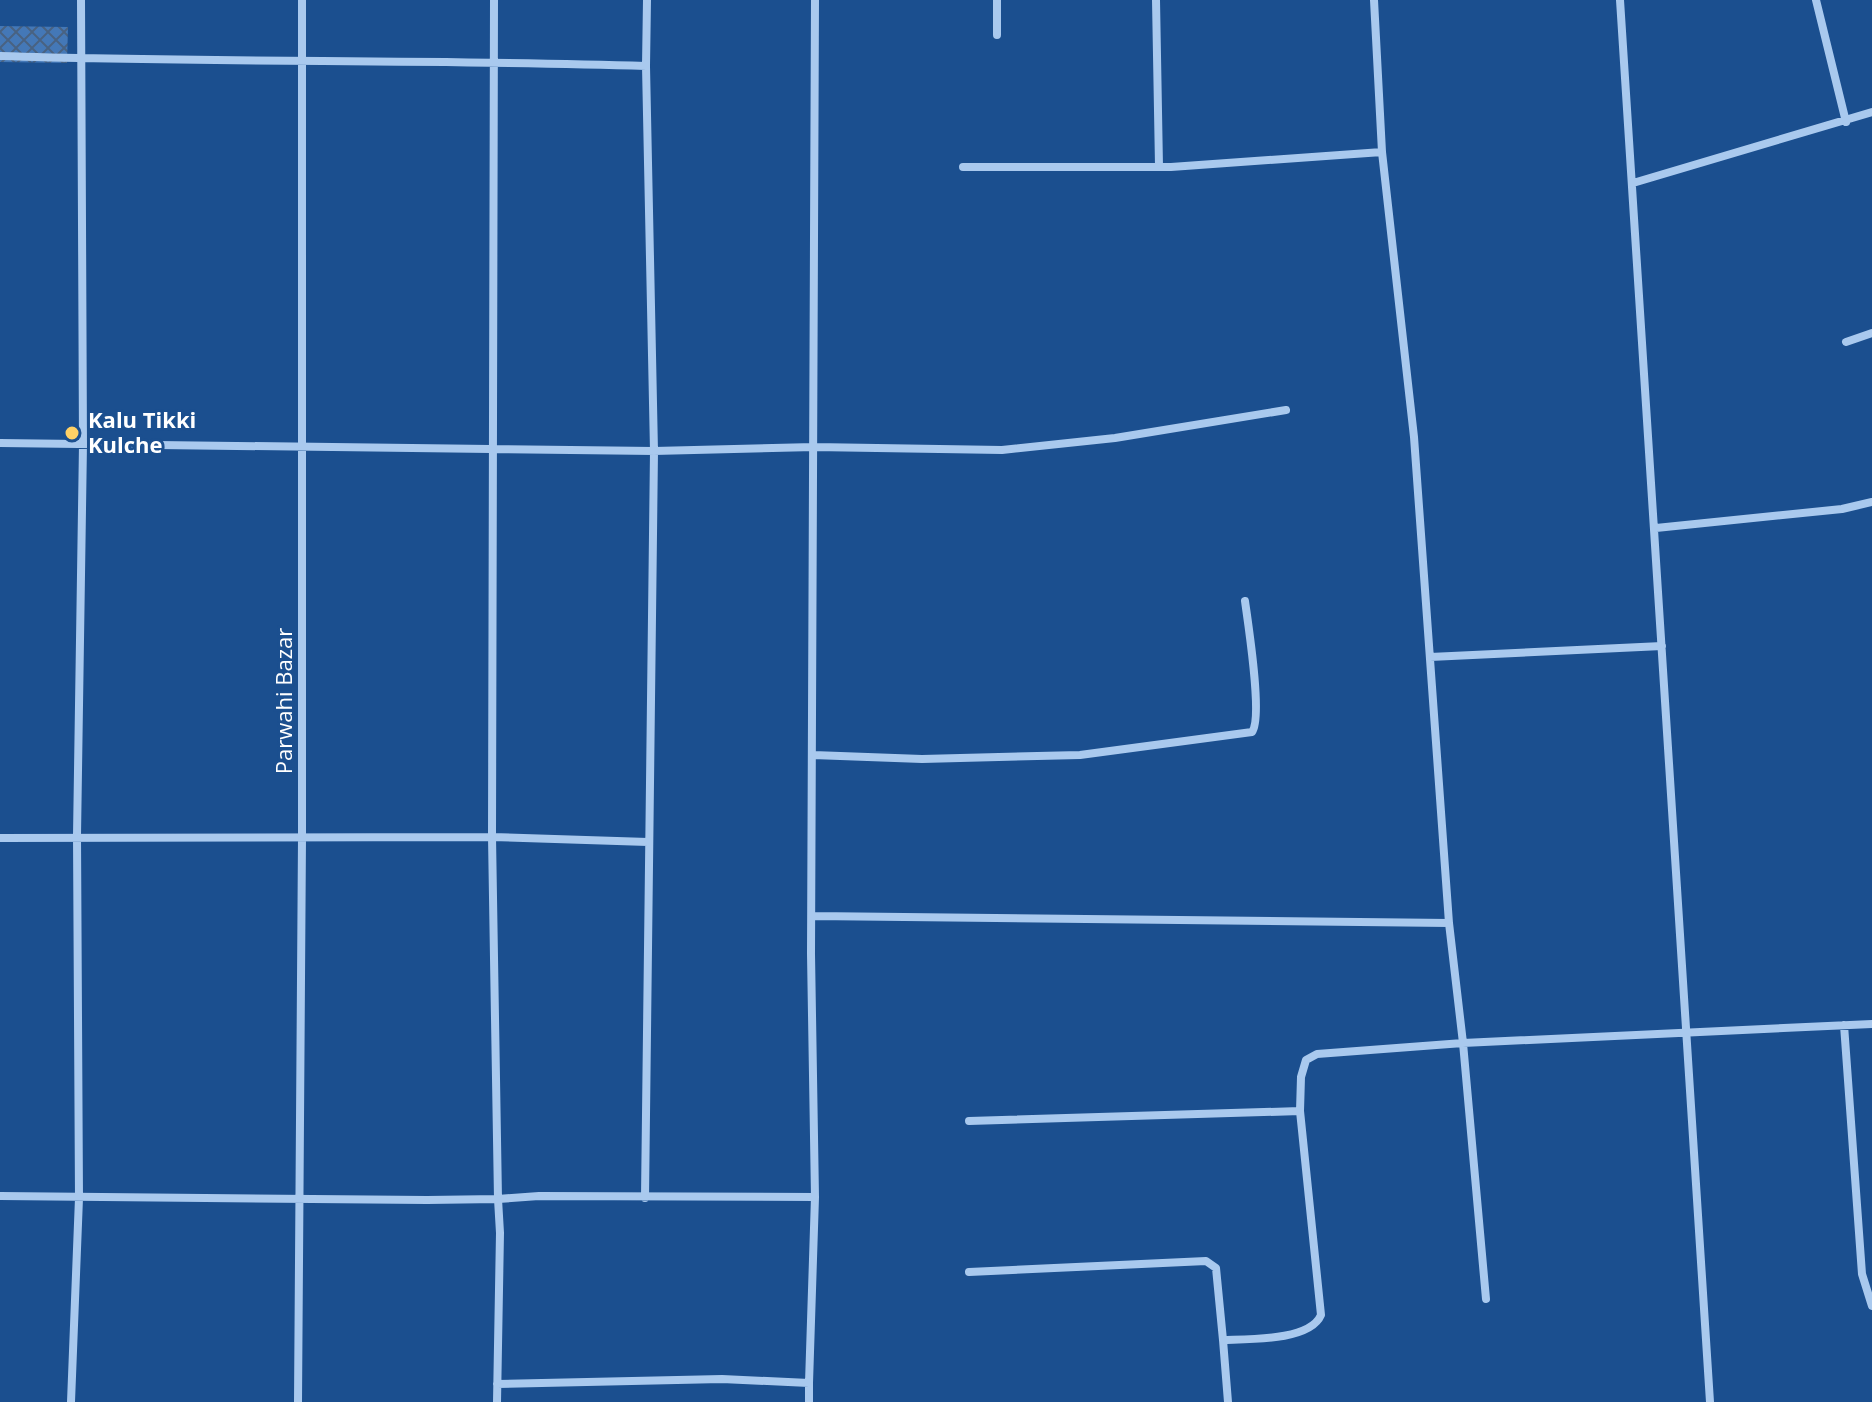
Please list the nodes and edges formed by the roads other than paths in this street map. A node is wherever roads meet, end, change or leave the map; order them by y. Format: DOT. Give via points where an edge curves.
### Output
graph roads {
  1 [pos="81,0"];
  2 [pos="302,0"];
  3 [pos="494,0"];
  4 [pos="647,0"];
  5 [pos="815,0"];
  6 [pos="997,0"];
  7 [pos="1156,0"];
  8 [pos="1374,0"];
  9 [pos="1620,0"];
  10 [pos="1816,0"];
  11 [pos="997,35"];
  12 [pos="0,56"];
  13 [pos="81,58"];
  14 [pos="494,61"];
  15 [pos="303,62"];
  16 [pos="646,66"];
  17 [pos="1872,112"];
  18 [pos="1846,122"];
  19 [pos="1382,152"];
  20 [pos="1159,166"];
  21 [pos="963,167"];
  22 [pos="1633,183"];
  23 [pos="1872,333"];
  24 [pos="1846,342"];
  25 [pos="1286,410"];
  26 [pos="0,443"];
  27 [pos="83,444"];
  28 [pos="300,446"];
  29 [pos="814,447"];
  30 [pos="493,448"];
  31 [pos="654,451"];
  32 [pos="1872,502"];
  33 [pos="1656,528"];
  34 [pos="1245,601"];
  35 [pos="1662,646"];
  36 [pos="1430,657"];
  37 [pos="813,755"];
  38 [pos="77,836"];
  39 [pos="492,837"];
  40 [pos="0,838"];
  41 [pos="302,838"];
  42 [pos="648,842"];
  43 [pos="813,916"];
  44 [pos="1449,923"];
  45 [pos="1872,1024"];
  46 [pos="1844,1025"];
  47 [pos="1685,1034"];
  48 [pos="1463,1043"];
  49 [pos="1300,1111"];
  50 [pos="969,1121"];
  51 [pos="0,1196"];
  52 [pos="299,1197"];
  53 [pos="815,1197"];
  54 [pos="79,1198"];
  55 [pos="645,1198"];
  56 [pos="498,1199"];
  57 [pos="969,1272"];
  58 [pos="1486,1299"];
  59 [pos="1872,1306"];
  60 [pos="1223,1340"];
  61 [pos="809,1383"];
  62 [pos="497,1384"];
  63 [pos="71,1402"];
  64 [pos="298,1402"];
  65 [pos="497,1402"];
  66 [pos="809,1402"];
  67 [pos="1228,1402"];
  68 [pos="1710,1402"];
  1 -- 13 [label="street"];
  2 -- 15 [label="street, Parwahi Bazar"];
  3 -- 14 [label="street"];
  4 -- 16 [label="street"];
  5 -- 29 [label="street"];
  6 -- 11 [label="street"];
  7 -- 20 [label="street"];
  8 -- 19 [label="street"];
  9 -- 22 [label="street"];
  10 -- 18 [label="street"];
  12 -- 13 [label="street"];
  13 -- 15 [label="street"];
  13 -- 27 [label="street"];
  14 -- 15 [label="street"];
  14 -- 16 [label="street"];
  14 -- 30 [label="street"];
  15 -- 28 [label="street, Parwahi Bazar"];
  16 -- 31 [label="street"];
  17 -- 18 [label="street"];
  18 -- 22 [label="street"];
  19 -- 20 [label="street"];
  19 -- 36 [label="street" via="1414,437"];
  20 -- 21 [label="street"];
  22 -- 33 [label="street"];
  23 -- 24 [label="street"];
  25 -- 29 [label="street" via="1002,450"];
  26 -- 27 [label="street"];
  27 -- 28 [label="street"];
  27 -- 38 [label="street"];
  28 -- 30 [label="street"];
  28 -- 41 [label="street, Parwahi Bazar"];
  29 -- 31 [label="street"];
  29 -- 37 [label="street"];
  30 -- 31 [label="street"];
  30 -- 39 [label="street"];
  31 -- 42 [label="street"];
  32 -- 33 [label="street"];
  33 -- 35 [label="street"];
  34 -- 37 [label="street" via="1256,703 1252,732 1080,755"];
  35 -- 36 [label="street"];
  35 -- 47 [label="street"];
  36 -- 44 [label="street"];
  37 -- 43 [label="street"];
  38 -- 40 [label="street"];
  38 -- 41 [label="street"];
  38 -- 54 [label="street"];
  39 -- 41 [label="street"];
  39 -- 42 [label="street"];
  39 -- 56 [label="street"];
  41 -- 52 [label="street, Parwahi Bazar"];
  42 -- 55 [label="street"];
  43 -- 44 [label="street"];
  43 -- 53 [label="street"];
  44 -- 48 [label="street"];
  45 -- 46 [label="street"];
  46 -- 47 [label="street"];
  46 -- 59 [label="street" via="1862,1274"];
  47 -- 48 [label="street"];
  47 -- 68 [label="street"];
  48 -- 49 [label="street" via="1317,1054 1303,1068"];
  48 -- 58 [label="street"];
  49 -- 50 [label="street"];
  49 -- 60 [label="street" via="1318,1324 1287,1335"];
  51 -- 54 [label="street"];
  52 -- 54 [label="street"];
  52 -- 56 [label="street"];
  52 -- 64 [label="street, Parwahi Bazar"];
  53 -- 55 [label="street"];
  53 -- 61 [label="street"];
  54 -- 63 [label="street"];
  55 -- 56 [label="street"];
  56 -- 62 [label="street"];
  57 -- 60 [label="street" via="1206,1261 1217,1272"];
  60 -- 67 [label="street"];
  61 -- 62 [label="street" via="722,1379"];
  61 -- 66 [label="street"];
  62 -- 65 [label="street"];
}
